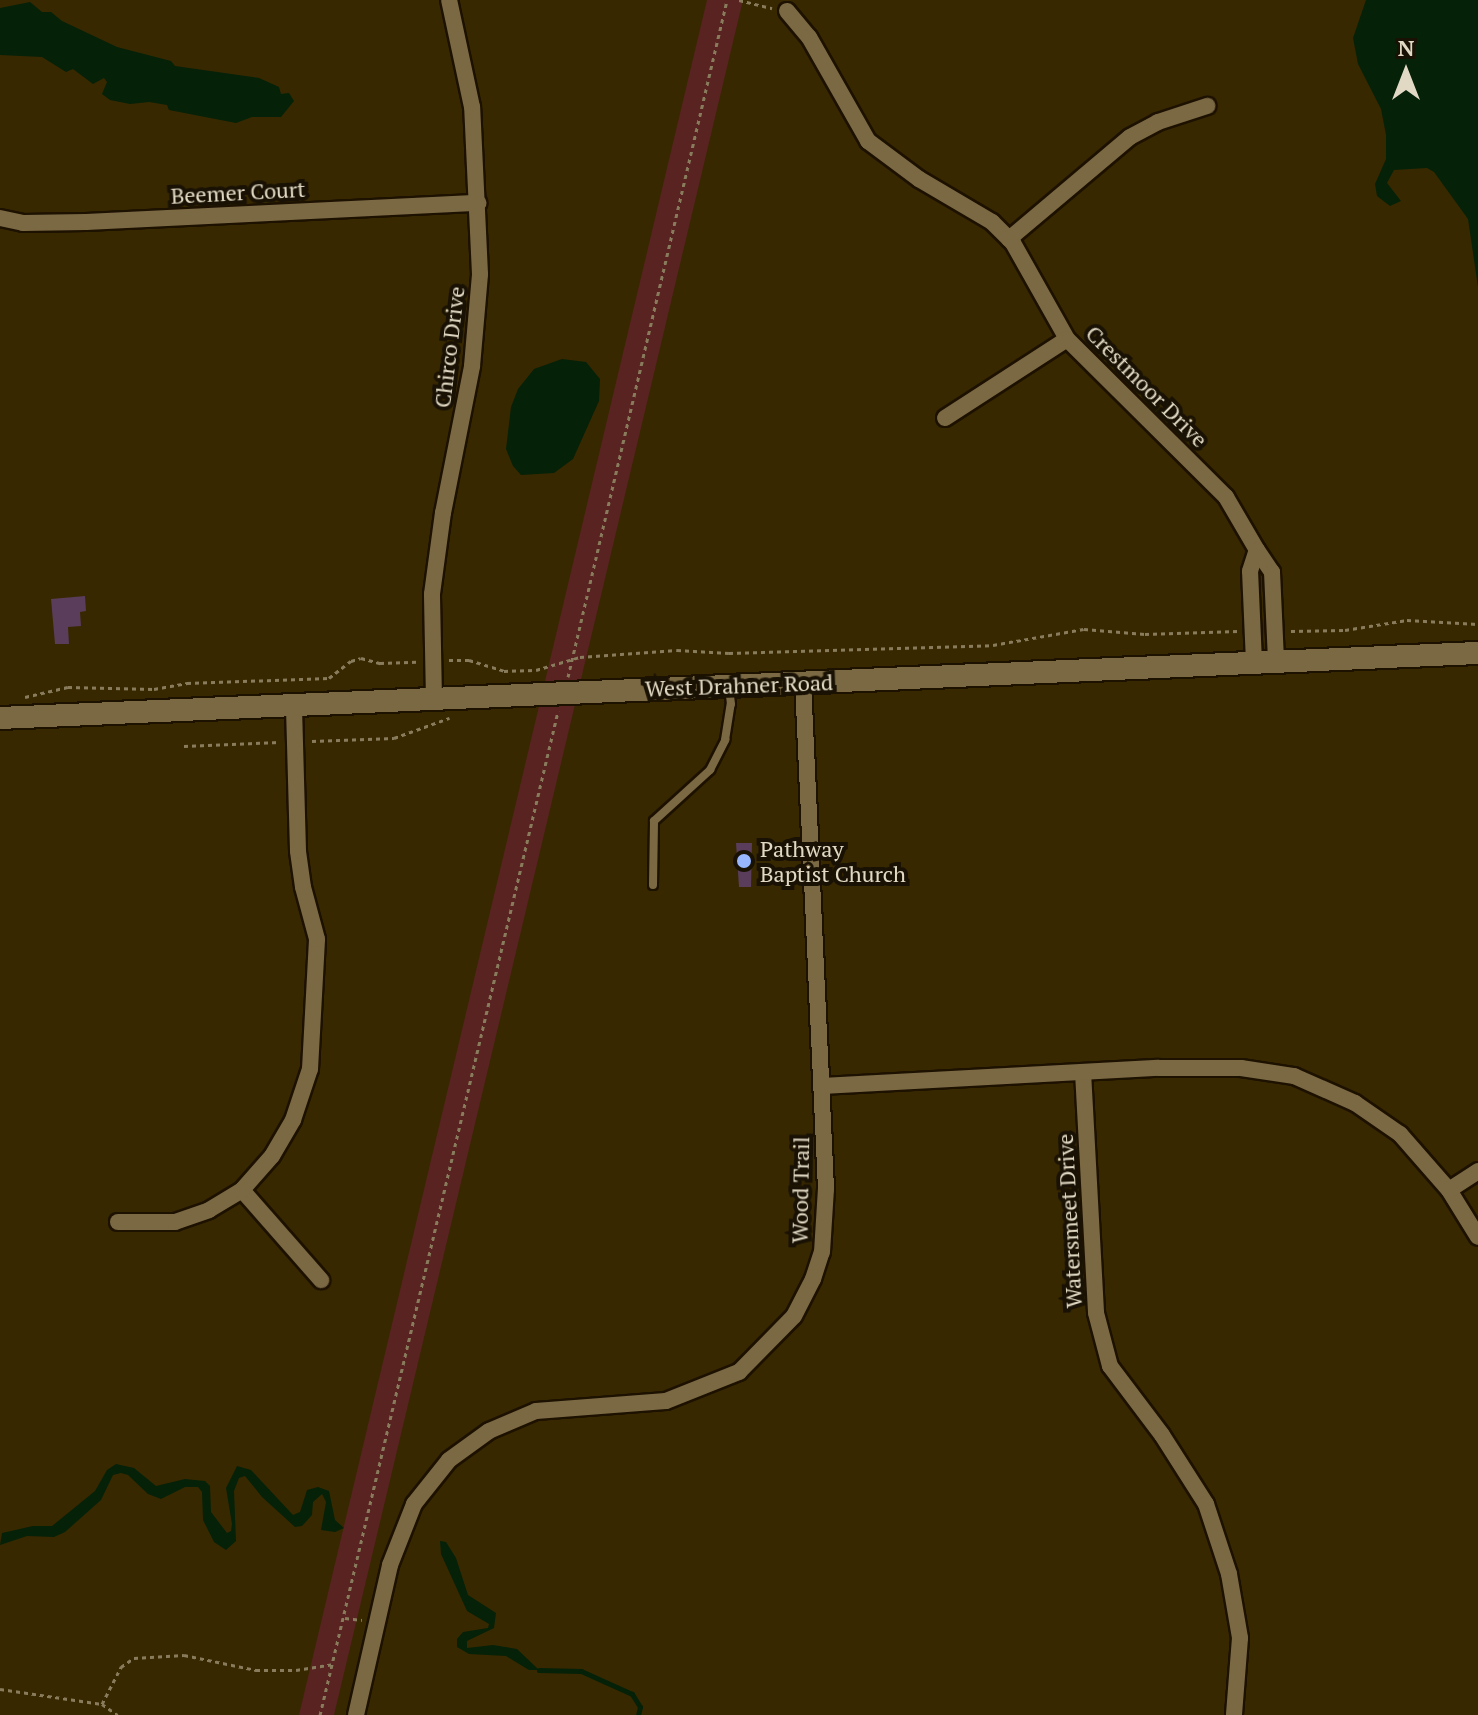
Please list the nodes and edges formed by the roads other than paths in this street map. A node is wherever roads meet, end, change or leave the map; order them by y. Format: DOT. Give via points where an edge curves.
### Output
graph roads {
  1 [pos="449,0"];
  2 [pos="787,11"];
  3 [pos="1207,106"];
  4 [pos="479,203"];
  5 [pos="0,218"];
  6 [pos="1009,239"];
  7 [pos="1067,339"];
  8 [pos="945,418"];
  9 [pos="1257,550"];
  10 [pos="1478,653"];
  11 [pos="1265,661"];
  12 [pos="803,683"];
  13 [pos="729,685"];
  14 [pos="434,700"];
  15 [pos="294,706"];
  16 [pos="0,718"];
  17 [pos="653,885"];
  18 [pos="1083,1072"];
  19 [pos="822,1086"];
  20 [pos="1478,1171"];
  21 [pos="242,1190"];
  22 [pos="1449,1190"];
  23 [pos="118,1222"];
  24 [pos="1478,1237"];
  25 [pos="321,1280"];
  26 [pos="356,1715"];
  27 [pos="1234,1715"];
  1 -- 4 [label="street, Chirco Drive" via="472,107"];
  2 -- 6 [label="street, Crestmoor Drive" via="809,37 868,141 992,222"];
  3 -- 6 [label="street" via="1130,137"];
  4 -- 5 [label="street, Beemer Court" via="86,222"];
  4 -- 14 [label="street, Chirco Drive" via="480,274 472,366 432,594"];
  6 -- 7 [label="street, Crestmoor Drive"];
  7 -- 8 [label="street"];
  7 -- 9 [label="street, Crestmoor Drive" via="1226,497"];
  9 -- 11 [label="street" via="1250,571 1252,627"];
  9 -- 11 [label="street, Crestmoor Drive" via="1272,572 1275,631"];
  10 -- 11 [label="street, West Drahner Road"];
  11 -- 12 [label="street, West Drahner Road"];
  12 -- 13 [label="street, West Drahner Road"];
  12 -- 19 [label="street, Wood Trail"];
  13 -- 14 [label="street, West Drahner Road"];
  13 -- 17 [label="lane" via="725,740 710,770 654,821"];
  14 -- 15 [label="street, West Drahner Road"];
  15 -- 16 [label="street, West Drahner Road"];
  15 -- 21 [label="street" via="298,851 317,939 310,1069 293,1120 272,1156"];
  18 -- 19 [label="street"];
  18 -- 22 [label="street" via="1241,1068 1294,1076 1355,1103 1400,1134"];
  18 -- 27 [label="street, Watersmeet Drive" via="1096,1313 1110,1366 1206,1504 1229,1574 1240,1638"];
  19 -- 26 [label="street, Wood Trail" via="822,1252 794,1316 739,1372 696,1390 637,1405 536,1411 489,1431 449,1460 414,1504 390,1565"];
  20 -- 22 [label="street"];
  21 -- 23 [label="street" via="175,1222"];
  21 -- 25 [label="street"];
  22 -- 24 [label="street"];
}
